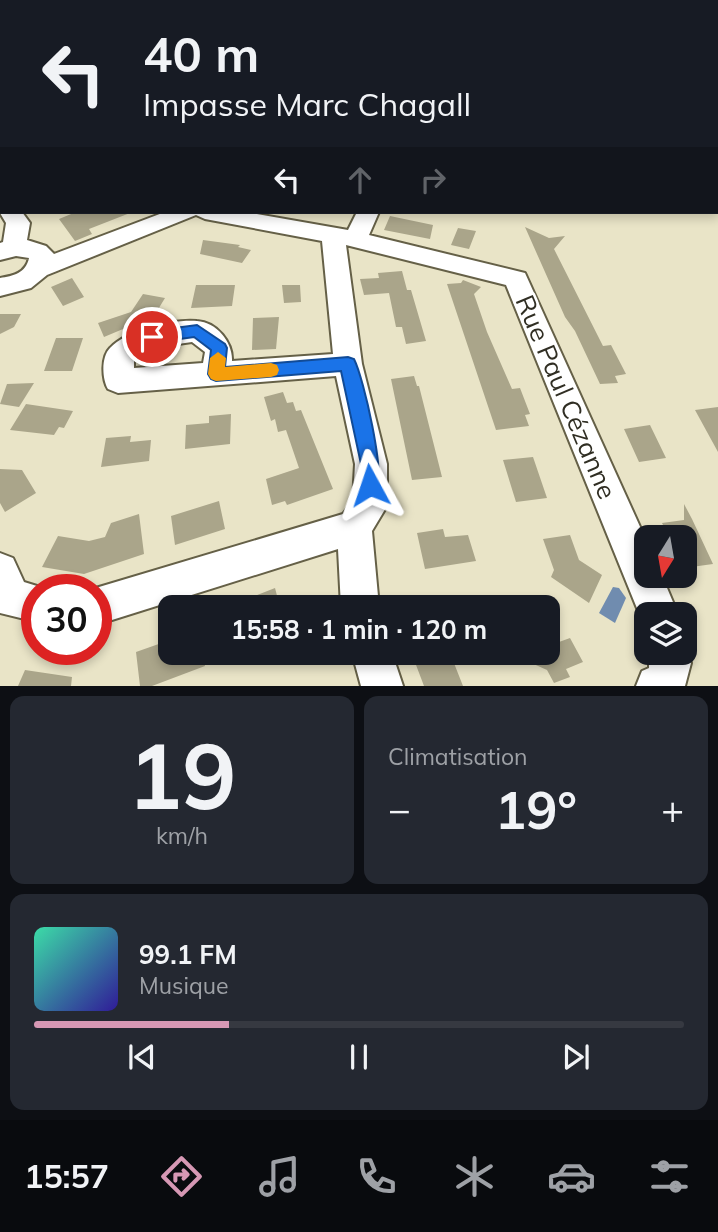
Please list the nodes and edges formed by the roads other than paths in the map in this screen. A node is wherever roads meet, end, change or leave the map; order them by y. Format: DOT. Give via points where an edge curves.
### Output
graph roads {
  1 [pos="12,214"];
  2 [pos="181,214"];
  3 [pos="216,214"];
  4 [pos="366,214"];
  5 [pos="344,237"];
  6 [pos="4,249"];
  7 [pos="41,268"];
  8 [pos="0,287"];
  9 [pos="348,364"];
  10 [pos="216,374"];
  11 [pos="354,527"];
  12 [pos="0,571"];
  13 [pos="359,595"];
  14 [pos="21,600"];
  15 [pos="112,601"];
  16 [pos="654,602"];
  17 [pos="376,665"];
  18 [pos="670,665"];
  19 [pos="382,686"];
  20 [pos="657,686"];
  1 -- 6 [label="street" via="18,223"];
  2 -- 7 [label="street"];
  3 -- 5 [label="street, Rue Paul Cézanne"];
  4 -- 5 [label="street"];
  5 -- 9 [label="street"];
  5 -- 16 [label="street, Rue Paul Cézanne" via="516,279"];
  6 -- 7 [label="street" via="32,248 42,256"];
  7 -- 8 [label="street" via="30,278"];
  9 -- 10 [label="street"];
  9 -- 11 [label="street" via="371,464 370,506"];
  11 -- 13 [label="street"];
  11 -- 15 [label="street"];
  12 -- 14 [label="street" via="12,599"];
  17 -- 19 [label="street"];
  18 -- 20 [label="street" via="666,682"];
}
